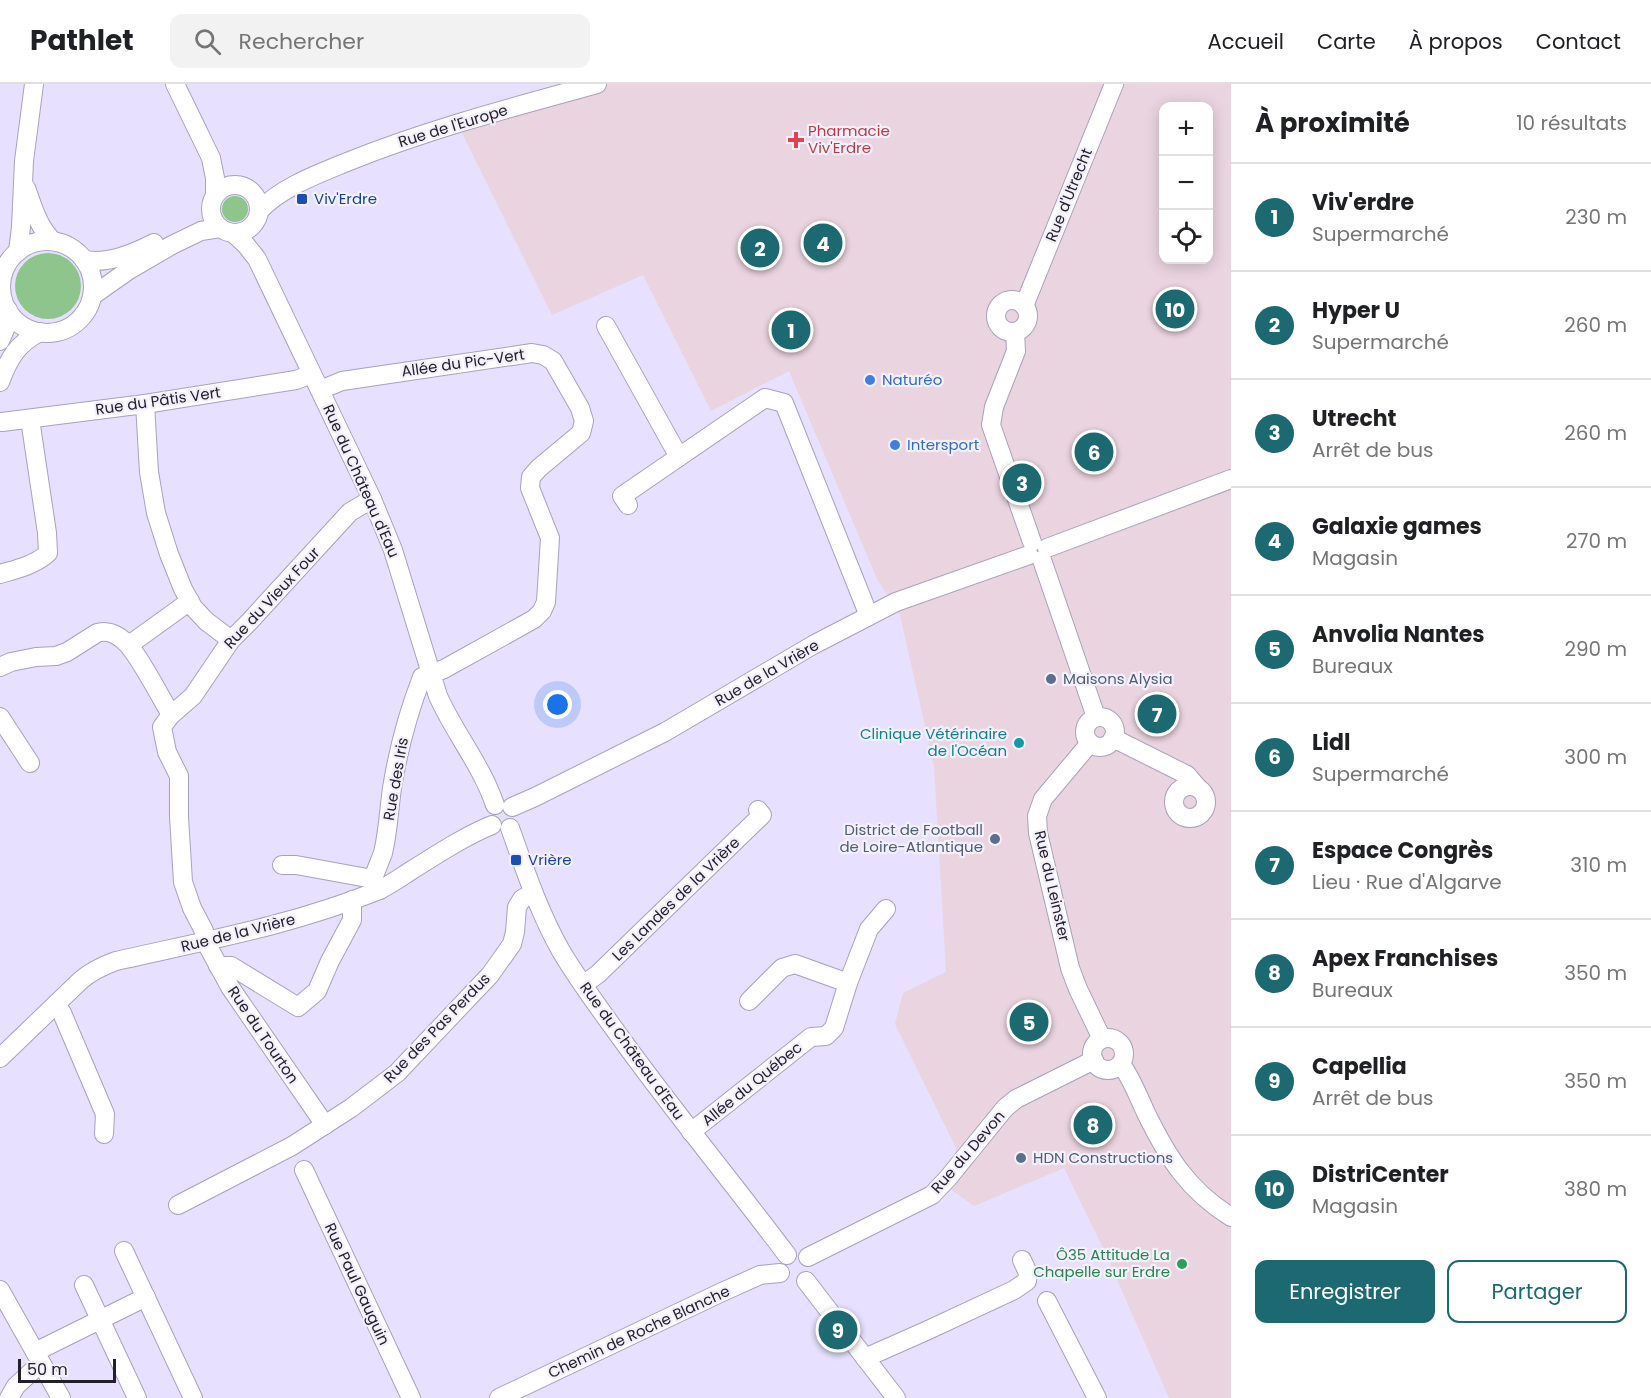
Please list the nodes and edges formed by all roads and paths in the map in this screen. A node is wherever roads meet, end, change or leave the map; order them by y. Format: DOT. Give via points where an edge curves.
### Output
graph roads {
  1 [pos="34,84"];
  2 [pos="175,84"];
  3 [pos="597,84"];
  4 [pos="1114,84"];
  5 [pos="312,176"];
  6 [pos="23,181"];
  7 [pos="250,189"];
  8 [pos="213,202"];
  9 [pos="258,216"];
  10 [pos="226,230"];
  11 [pos="52,241"];
  12 [pos="18,252"];
  13 [pos="257,259"];
  14 [pos="84,260"];
  15 [pos="92,296"];
  16 [pos="1024,306"];
  17 [pos="8,310"];
  18 [pos="606,326"];
  19 [pos="40,332"];
  20 [pos="1015,332"];
  21 [pos="0,341"];
  22 [pos="0,382"];
  23 [pos="316,382"];
  24 [pos="145,404"];
  25 [pos="30,419"];
  26 [pos="2,422"];
  27 [pos="679,457"];
  28 [pos="1231,479"];
  29 [pos="372,499"];
  30 [pos="628,505"];
  31 [pos="1038,551"];
  32 [pos="0,574"];
  33 [pos="190,602"];
  34 [pos="869,616"];
  35 [pos="231,640"];
  36 [pos="129,645"];
  37 [pos="0,667"];
  38 [pos="431,674"];
  39 [pos="170,716"];
  40 [pos="0,717"];
  41 [pos="1096,717"];
  42 [pos="1113,738"];
  43 [pos="1090,743"];
  44 [pos="30,763"];
  45 [pos="1172,766"];
  46 [pos="1198,788"];
  47 [pos="1179,791"];
  48 [pos="504,806"];
  49 [pos="758,810"];
  50 [pos="501,827"];
  51 [pos="282,865"];
  52 [pos="376,884"];
  53 [pos="533,893"];
  54 [pos="352,900"];
  55 [pos="886,909"];
  56 [pos="205,941"];
  57 [pos="218,966"];
  58 [pos="848,983"];
  59 [pos="583,985"];
  60 [pos="749,1001"];
  61 [pos="56,1004"];
  62 [pos="1102,1039"];
  63 [pos="0,1058"];
  64 [pos="1094,1060"];
  65 [pos="1121,1064"];
  66 [pos="325,1125"];
  67 [pos="691,1132"];
  68 [pos="104,1134"];
  69 [pos="304,1170"];
  70 [pos="178,1205"];
  71 [pos="1231,1216"];
  72 [pos="124,1251"];
  73 [pos="787,1255"];
  74 [pos="808,1257"];
  75 [pos="1022,1260"];
  76 [pos="780,1273"];
  77 [pos="806,1281"];
  78 [pos="84,1285"];
  79 [pos="146,1297"];
  80 [pos="2,1299"];
  81 [pos="1047,1301"];
  82 [pos="100,1319"];
  83 [pos="38,1358"];
  84 [pos="865,1358"];
  85 [pos="9,1398"];
  86 [pos="61,1398"];
  87 [pos="137,1398"];
  88 [pos="193,1398"];
  89 [pos="411,1398"];
  90 [pos="499,1398"];
  91 [pos="896,1398"];
  92 [pos="1097,1398"];
  1 -- 6 [label="street"];
  2 -- 8 [label="street" via="211,158 215,178"];
  3 -- 5 [label="street, Rue de l'Europe" via="459,122"];
  4 -- 16 [label="street, Rue d'Utrecht"];
  5 -- 7 [label="street, Rue de l'Europe"];
  5 -- 9 [label="street, Rue de l'Europe" via="271,198"];
  6 -- 11 [label="street" via="39,223"];
  6 -- 12 [label="street"];
  7 -- 8 [label="street" via="234,184 223,188"];
  7 -- 9 [label="street" via="257,198"];
  8 -- 10 [label="street" via="213,219"];
  8 -- 14 [label="street" via="197,221 125,256"];
  9 -- 10 [label="street" via="245,231"];
  9 -- 13 [label="street, Rue du Château d'Eau"];
  10 -- 13 [label="street, Rue du Château d'Eau" via="246,244"];
  10 -- 15 [label="street" via="201,231 187,237"];
  11 -- 12 [label="street" via="28,245"];
  11 -- 14 [label="street" via="76,250"];
  12 -- 17 [label="street" via="3,273 3,299"];
  13 -- 23 [label="street, Rue du Château d'Eau"];
  14 -- 15 [label="street" via="93,283"];
  15 -- 19 [label="street" via="73,324 63,330"];
  16 -- 20 [label="street" via="1027,322"];
  16 -- 20 [label="street" via="1011,300 997,311 996,320 1001,328"];
  17 -- 19 [label="street" via="16,321"];
  17 -- 21 [label="street" via="9,320"];
  18 -- 27 [label="street"];
  19 -- 22 [label="street" via="18,347"];
  20 -- 31 [label="street" via="1016,351 991,425"];
  23 -- 24 [label="street, Rue du Pâtis Vert" via="296,380"];
  23 -- 29 [label="street, Rue du Château d'Eau"];
  23 -- 38 [label="street, Allée du Pic-Vert" via="532,353 553,361 580,408 584,421 581,433 531,477 530,488 550,538 542,611 534,619"];
  24 -- 25 [label="street, Rue du Pâtis Vert"];
  24 -- 33 [label="street" via="156,513"];
  25 -- 26 [label="street, Rue du Pâtis Vert"];
  25 -- 32 [label="street" via="48,553"];
  27 -- 30 [label="street" via="622,496"];
  27 -- 34 [label="street" via="765,398 784,403"];
  28 -- 31 [label="street, Rue de la Vrière"];
  29 -- 35 [label="street, Rue du Vieux Four" via="350,512"];
  29 -- 38 [label="street, Rue du Château d'Eau" via="393,550"];
  31 -- 34 [label="street, Rue de la Vrière" via="896,602"];
  31 -- 41 [label="street"];
  33 -- 35 [label="street" via="206,621"];
  33 -- 36 [label="street"];
  34 -- 48 [label="street, Rue de la Vrière" via="665,732 535,797"];
  35 -- 39 [label="street, Rue du Vieux Four" via="193,696"];
  36 -- 37 [label="street" via="113,633 101,632 56,656"];
  36 -- 39 [label="street"];
  38 -- 48 [label="street, Rue du Château d'Eau" via="447,716"];
  38 -- 52 [label="street, Rue des Iris" via="422,677 414,698 397,763"];
  39 -- 56 [label="street" via="162,727 167,752 180,776 182,875"];
  40 -- 44 [label="street"];
  41 -- 42 [label="street" via="1110,720"];
  41 -- 43 [label="street" via="1086,726 1085,735"];
  42 -- 43 [label="street" via="1103,746"];
  42 -- 45 [label="street"];
  43 -- 62 [label="street, Rue du Leinster" via="1043,799 1037,816 1071,968"];
  45 -- 46 [label="street"];
  45 -- 47 [label="street"];
  46 -- 47 [label="street" via="1188,786"];
  46 -- 47 [label="street" via="1205,795 1206,805 1201,815 1191,819 1181,815 1175,806"];
  48 -- 50 [label="street" via="516,815 514,824"];
  49 -- 59 [label="street, Les Landes de la Vrière" via="762,815"];
  50 -- 52 [label="street, Rue de la Vrière" via="469,835"];
  50 -- 53 [label="street, Rue du Château d'Eau"];
  51 -- 52 [label="street"];
  52 -- 54 [label="street, Rue de la Vrière"];
  53 -- 59 [label="street, Rue du Château d'Eau"];
  53 -- 66 [label="street, Rue des Pas Perdus" via="517,907 512,944 490,975 397,1073"];
  54 -- 56 [label="street, Rue de la Vrière"];
  54 -- 57 [label="street" via="352,920 317,991 298,1007 231,966"];
  55 -- 58 [label="street, Allée du Québec" via="869,929"];
  56 -- 57 [label="street, Rue du Tourton"];
  56 -- 61 [label="street, Rue de la Vrière" via="101,966"];
  57 -- 66 [label="street, Rue du Tourton"];
  58 -- 60 [label="street" via="795,964 782,968"];
  58 -- 67 [label="street, Allée du Québec" via="834,1028 826,1036 811,1037"];
  59 -- 67 [label="street, Rue du Château d'Eau"];
  61 -- 63 [label="street, Rue de la Vrière"];
  61 -- 68 [label="street" via="105,1114"];
  62 -- 64 [label="street" via="1093,1050"];
  62 -- 65 [label="street" via="1116,1040 1122,1046"];
  64 -- 65 [label="street" via="1106,1069"];
  64 -- 74 [label="street, Rue du Devon" via="1005,1108 932,1195"];
  65 -- 71 [label="street" via="1180,1172 1196,1190"];
  66 -- 70 [label="street, Rue des Pas Perdus"];
  67 -- 73 [label="street, Rue du Château d'Eau"];
  69 -- 89 [label="street, Rue Paul Gauguin"];
  72 -- 79 [label="street"];
  73 -- 74 [label="street" via="800,1252"];
  73 -- 76 [label="street" via="780,1263"];
  74 -- 77 [label="street" via="812,1272"];
  75 -- 84 [label="street" via="1027,1281 1014,1290"];
  76 -- 77 [label="street" via="791,1284"];
  76 -- 90 [label="street, Chemin de Roche Blanche" via="760,1275 730,1288"];
  77 -- 84 [label="street"];
  78 -- 82 [label="street"];
  79 -- 82 [label="street"];
  79 -- 88 [label="street"];
  80 -- 83 [label="street"];
  81 -- 92 [label="street"];
  82 -- 83 [label="street"];
  82 -- 87 [label="street"];
  83 -- 85 [label="street"];
  83 -- 86 [label="street"];
  84 -- 91 [label="street"];
}
